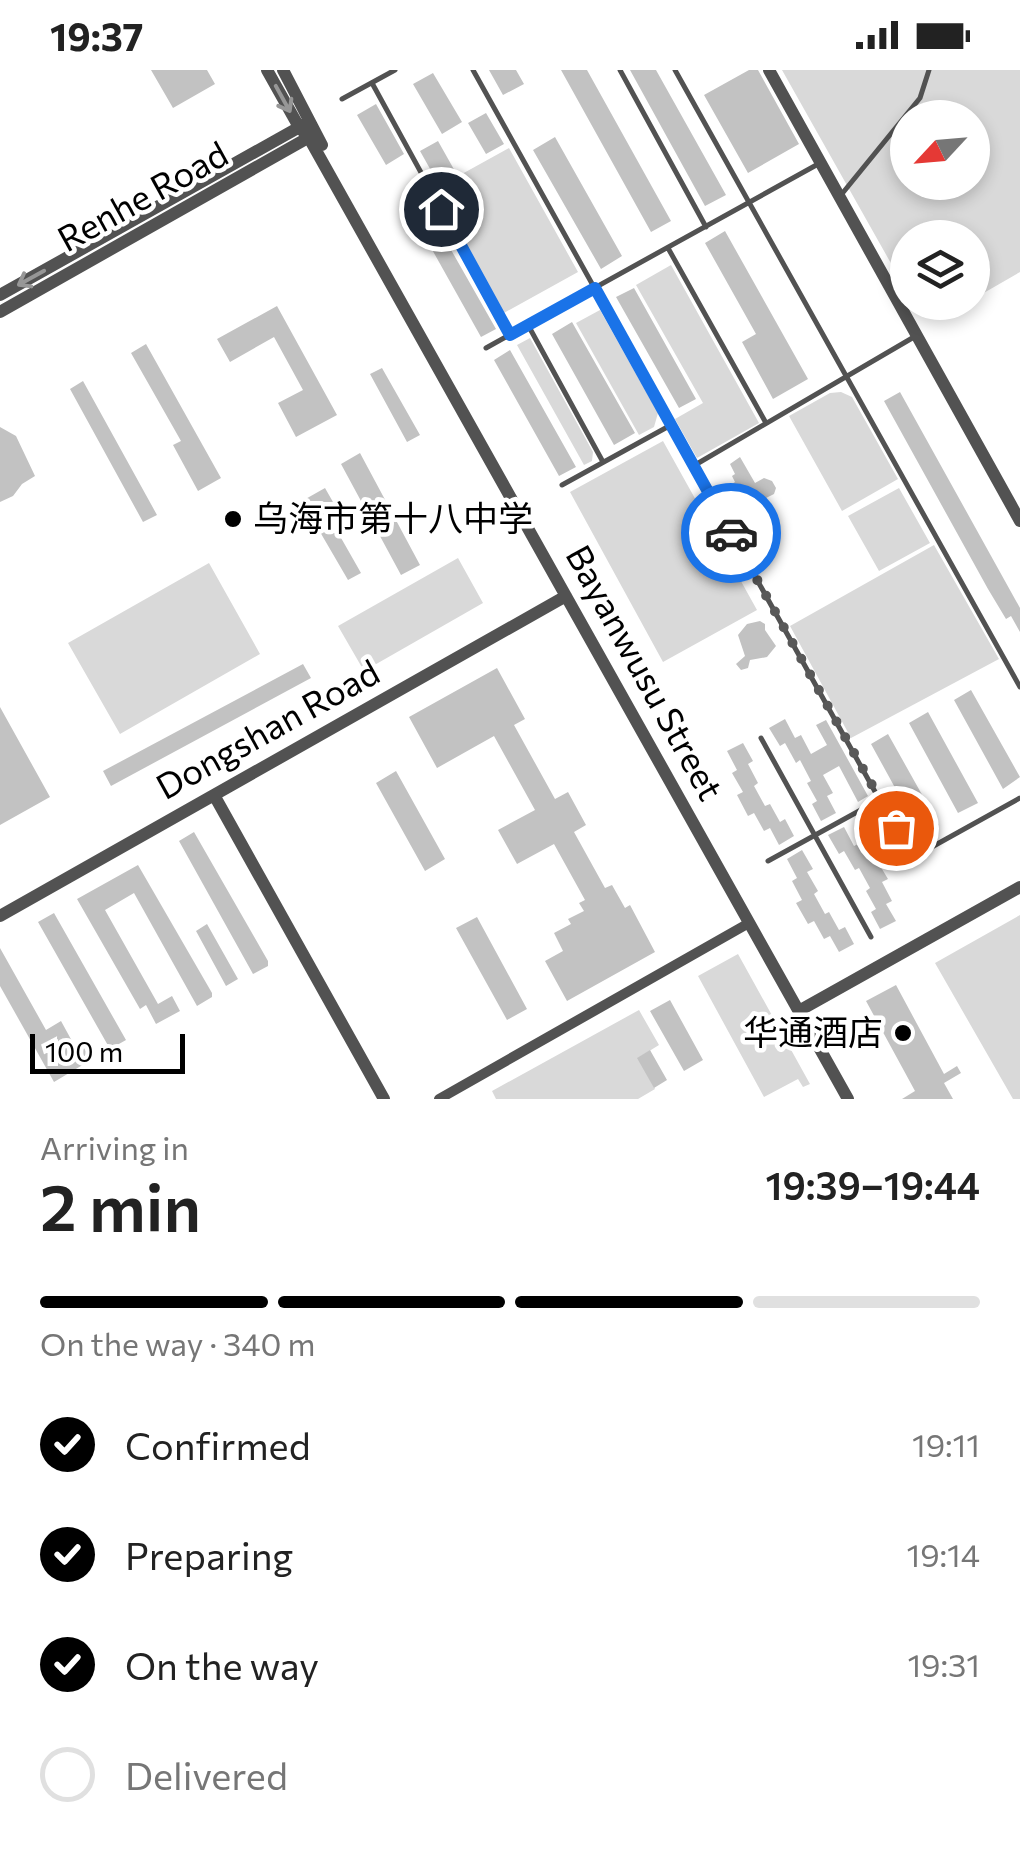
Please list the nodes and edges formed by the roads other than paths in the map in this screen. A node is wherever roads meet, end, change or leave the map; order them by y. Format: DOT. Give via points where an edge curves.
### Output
graph roads {
  1 [pos="267,70"];
  2 [pos="283,70"];
  3 [pos="396,70"];
  4 [pos="474,70"];
  5 [pos="620,70"];
  6 [pos="675,70"];
  7 [pos="769,70"];
  8 [pos="929,70"];
  9 [pos="372,83"];
  10 [pos="342,99"];
  11 [pos="309,130"];
  12 [pos="820,163"];
  13 [pos="839,197"];
  14 [pos="749,202"];
  15 [pos="706,227"];
  16 [pos="668,248"];
  17 [pos="595,288"];
  18 [pos="0,295"];
  19 [pos="0,312"];
  20 [pos="528,325"];
  21 [pos="510,335"];
  22 [pos="917,336"];
  23 [pos="486,348"];
  24 [pos="846,376"];
  25 [pos="766,423"];
  26 [pos="671,425"];
  27 [pos="603,462"];
  28 [pos="694,465"];
  29 [pos="562,485"];
  30 [pos="1020,521"];
  31 [pos="566,596"];
  32 [pos="1020,687"];
  33 [pos="761,738"];
  34 [pos="214,795"];
  35 [pos="1020,798"];
  36 [pos="879,800"];
  37 [pos="816,838"];
  38 [pos="768,862"];
  39 [pos="1020,888"];
  40 [pos="0,916"];
  41 [pos="750,923"];
  42 [pos="871,937"];
  43 [pos="804,1008"];
  44 [pos="384,1099"];
  45 [pos="438,1099"];
  46 [pos="851,1099"];
  1 -- 11 [label="street, Bayanwusu Street, one-way"];
  2 -- 11 [label="street, Bayanwusu Street"];
  3 -- 9 [label="lane"];
  4 -- 17 [label="lane"];
  5 -- 15 [label="lane"];
  6 -- 14 [label="lane"];
  7 -- 12 [label="street"];
  8 -- 13 [label="lane" via="920,98"];
  9 -- 10 [label="lane"];
  9 -- 21 [label="lane"];
  11 -- 18 [label="street, Renhe Road, one-way"];
  11 -- 19 [label="street, Renhe Road"];
  11 -- 31 [label="street, Bayanwusu Street"];
  11 -- 43 [label="street, Bayanwusu Street"];
  12 -- 13 [label="street"];
  12 -- 14 [label="lane"];
  13 -- 22 [label="street"];
  14 -- 15 [label="lane"];
  14 -- 24 [label="lane"];
  15 -- 16 [label="lane"];
  16 -- 17 [label="lane"];
  16 -- 25 [label="lane"];
  17 -- 20 [label="lane"];
  17 -- 26 [label="lane"];
  20 -- 21 [label="lane"];
  20 -- 27 [label="lane"];
  21 -- 23 [label="lane"];
  22 -- 24 [label="lane"];
  22 -- 30 [label="street"];
  24 -- 25 [label="lane"];
  24 -- 32 [label="lane"];
  25 -- 28 [label="lane"];
  26 -- 27 [label="lane"];
  26 -- 28 [label="lane"];
  27 -- 29 [label="lane"];
  28 -- 36 [label="lane"];
  31 -- 34 [label="street, Dongshan Road"];
  31 -- 41 [label="street, Bayanwusu Street"];
  33 -- 37 [label="lane"];
  34 -- 40 [label="street, Dongshan Road"];
  34 -- 44 [label="street"];
  35 -- 36 [label="lane" via="912,858"];
  36 -- 37 [label="lane"];
  37 -- 38 [label="lane"];
  37 -- 42 [label="lane"];
  39 -- 43 [label="street"];
  41 -- 45 [label="street"];
  41 -- 46 [label="street, Bayanwusu Street"];
  43 -- 46 [label="street, Bayanwusu Street"];
}
